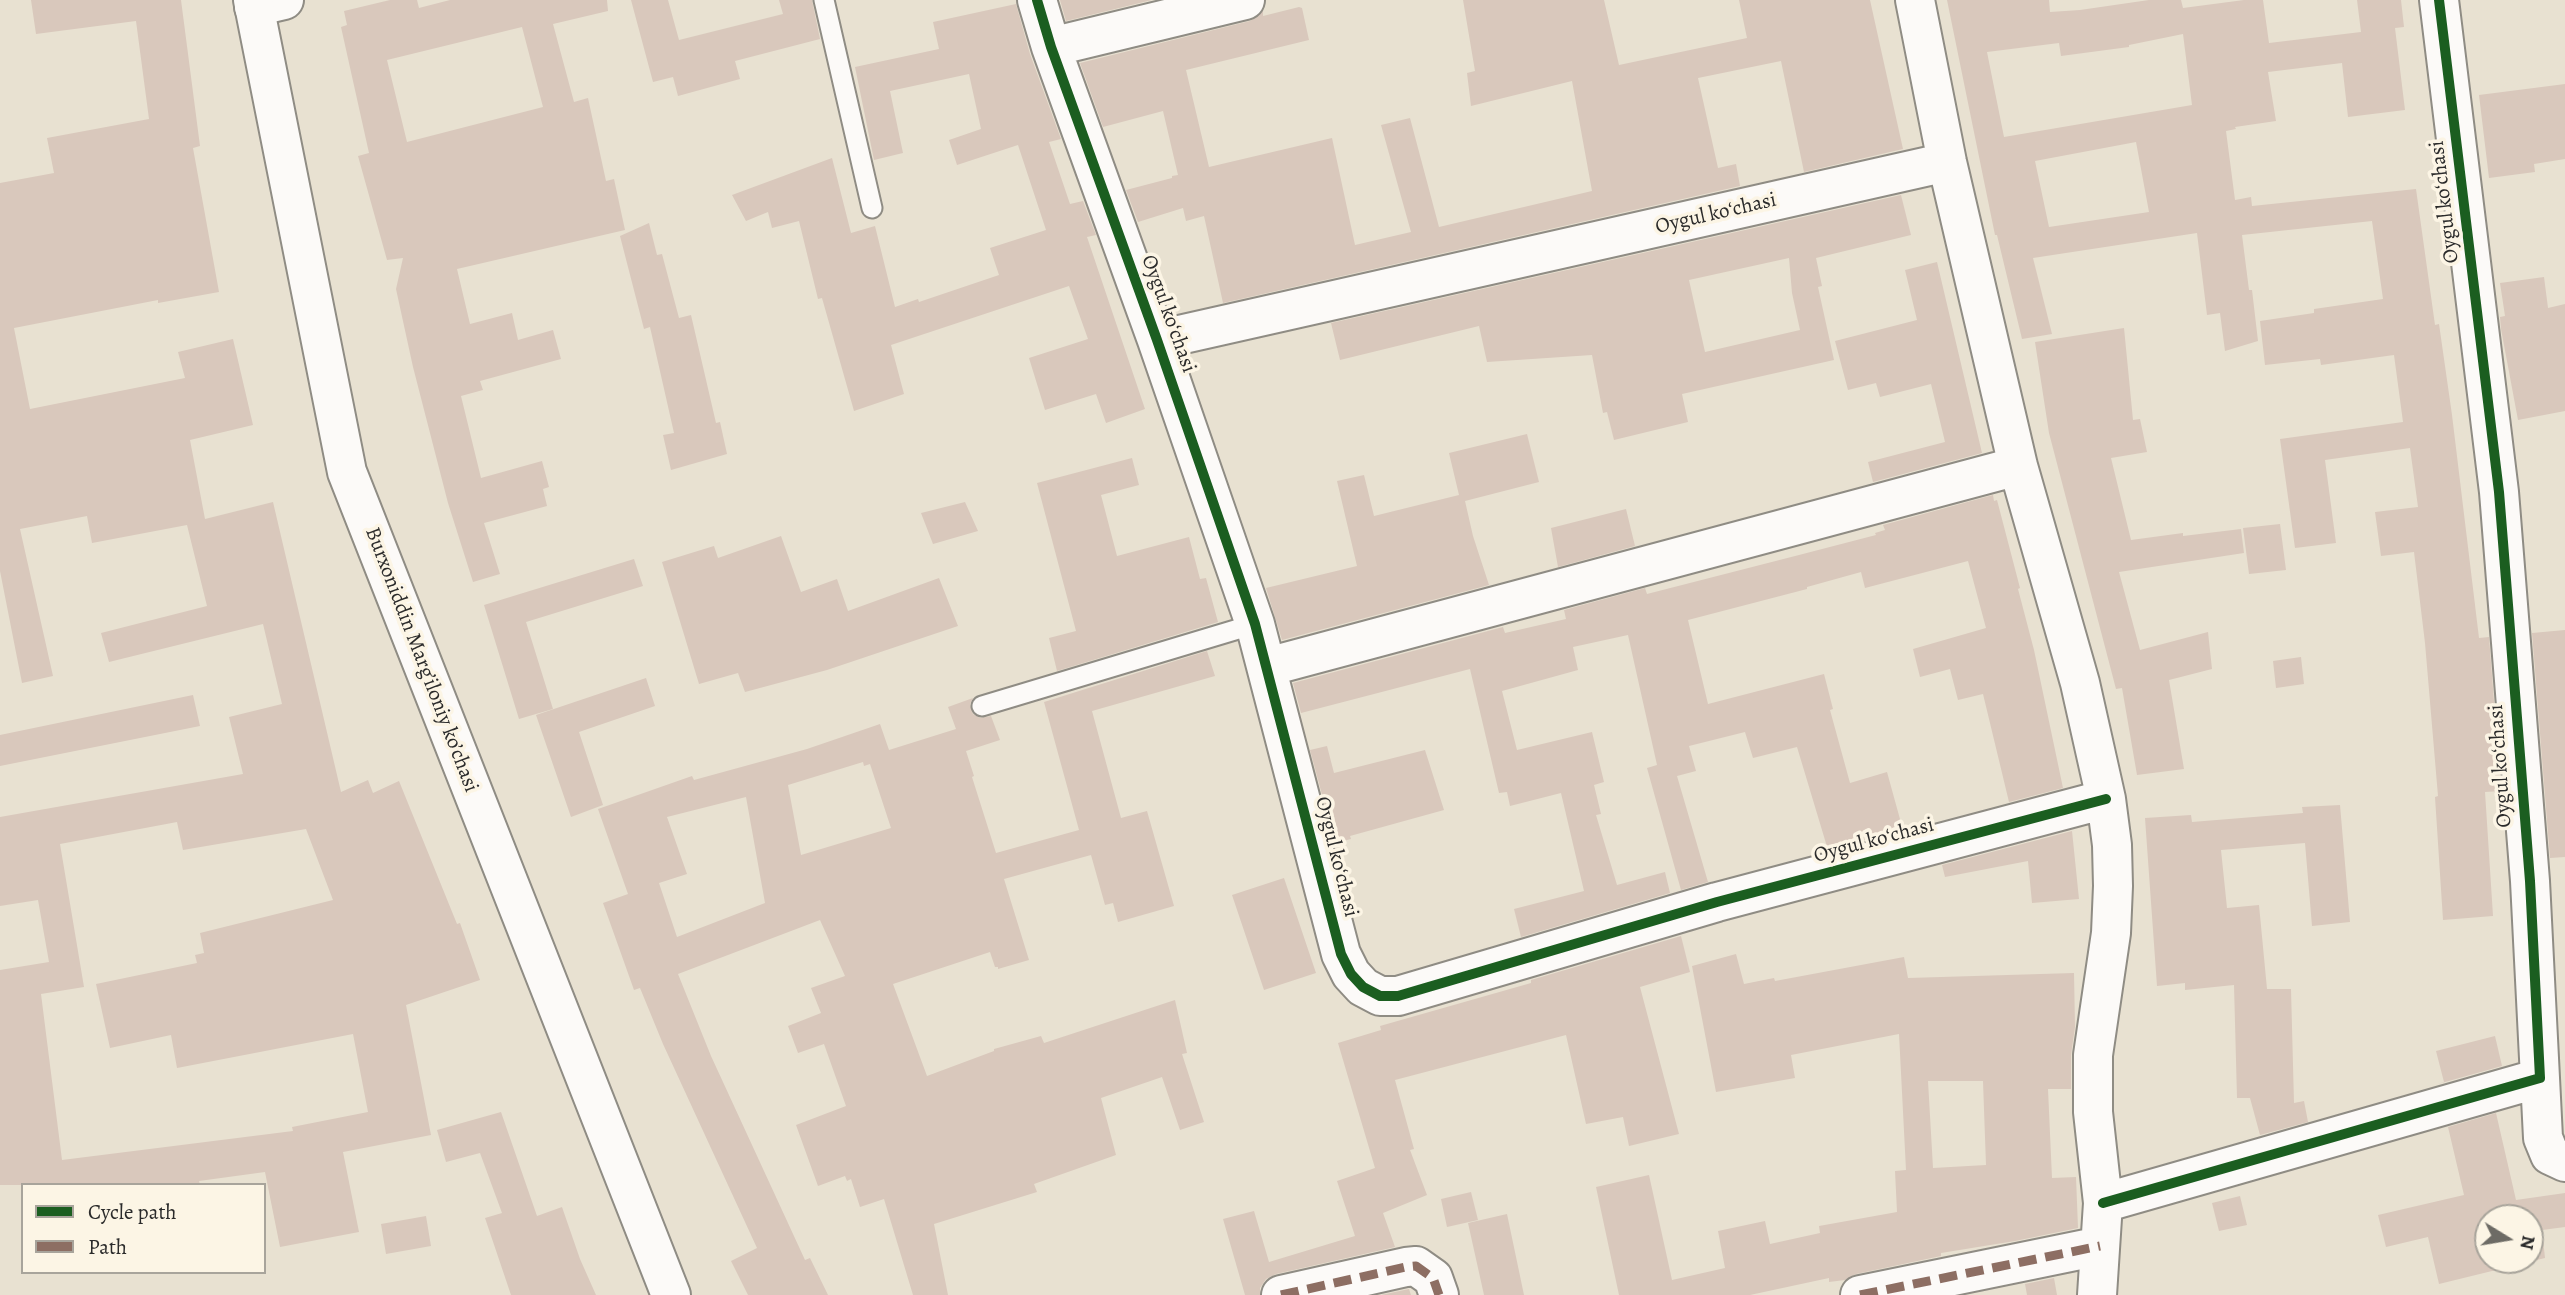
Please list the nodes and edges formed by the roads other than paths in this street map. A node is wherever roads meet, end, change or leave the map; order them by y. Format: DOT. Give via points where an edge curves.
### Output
graph roads {
  1 [pos="824,0"];
  2 [pos="1037,0"];
  3 [pos="1245,0"];
  4 [pos="1915,0"];
  5 [pos="2440,0"];
  6 [pos="264,2"];
  7 [pos="1051,47"];
  8 [pos="1947,162"];
  9 [pos="872,208"];
  10 [pos="1157,340"];
  11 [pos="2018,466"];
  12 [pos="1255,624"];
  13 [pos="1267,667"];
  14 [pos="982,706"];
  15 [pos="2106,799"];
  16 [pos="2540,1077"];
  17 [pos="2565,1162"];
  18 [pos="2103,1203"];
  19 [pos="2100,1246"];
  20 [pos="671,1295"];
  21 [pos="1281,1295"];
  22 [pos="1439,1295"];
  23 [pos="1860,1295"];
  24 [pos="2097,1295"];
  1 -- 9 [label="lane"];
  2 -- 7 [label="street, Oygul koʻchasi"];
  3 -- 7 [label="street"];
  4 -- 8 [label="street"];
  5 -- 16 [label="street, Oygul koʻchasi" via="2499,492"];
  6 -- 20 [label="street, Burxoniddin Marg’iloniy ko’chasi" via="347,472"];
  7 -- 10 [label="street, Oygul koʻchasi"];
  8 -- 10 [label="street, Oygul koʻchasi"];
  8 -- 11 [label="street"];
  10 -- 12 [label="street, Oygul koʻchasi"];
  11 -- 13 [label="street"];
  11 -- 15 [label="street" via="2080,683"];
  12 -- 13 [label="street, Oygul koʻchasi"];
  12 -- 14 [label="lane"];
  13 -- 15 [label="street, Oygul koʻchasi" via="1342,954 1351,974 1380,996 1398,996 1717,902"];
  15 -- 18 [label="street" via="2112,845 2111,933 2093,1066"];
  16 -- 17 [label="street, Oygul koʻchasi" via="2543,1138 2550,1155"];
  16 -- 18 [label="street"];
  18 -- 19 [label="street"];
  19 -- 23 [label="street"];
  19 -- 24 [label="street"];
  21 -- 22 [label="street" via="1416,1266 1433,1278"];
}
